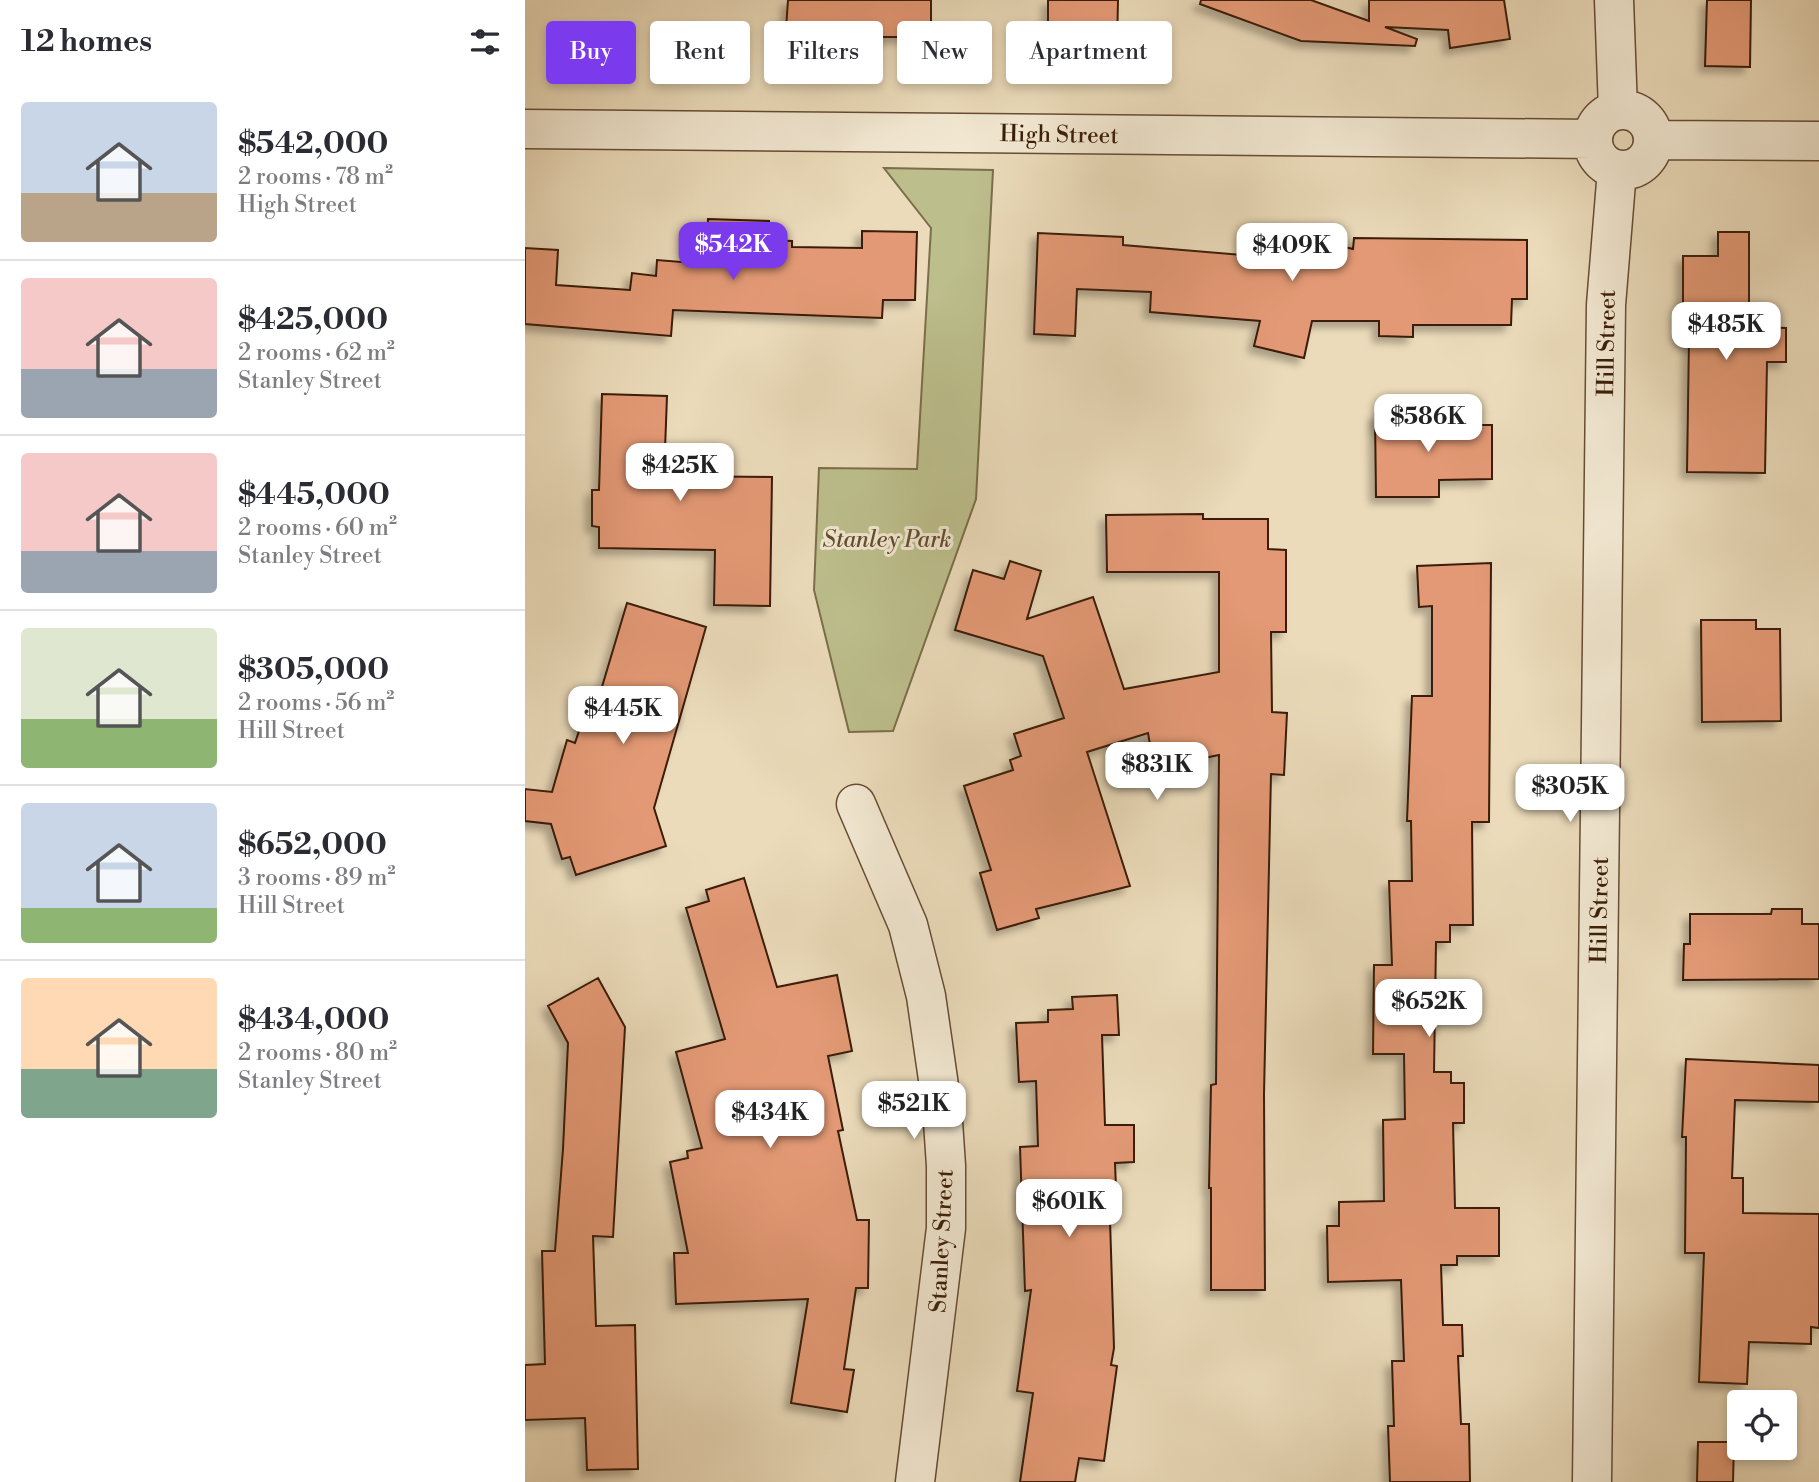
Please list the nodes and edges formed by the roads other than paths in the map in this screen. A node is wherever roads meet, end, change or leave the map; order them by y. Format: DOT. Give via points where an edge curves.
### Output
graph roads {
  1 [pos="1614,0"];
  2 [pos="1618,110"];
  3 [pos="525,129"];
  4 [pos="1592,139"];
  5 [pos="1653,140"];
  6 [pos="1819,141"];
  7 [pos="1617,170"];
  8 [pos="856,804"];
  9 [pos="915,1482"];
  10 [pos="1592,1482"];
  1 -- 2 [label="street"];
  2 -- 4 [label="street" via="1600,120"];
  2 -- 5 [label="street" via="1639,114 1652,130"];
  3 -- 4 [label="street, High Street"];
  4 -- 7 [label="street" via="1602,162"];
  5 -- 6 [label="street"];
  5 -- 7 [label="street" via="1642,164"];
  7 -- 10 [label="street, Hill Street" via="1606,305"];
  8 -- 9 [label="street, Stanley Street" via="908,925 926,996 943,1119 946,1228"];
}
